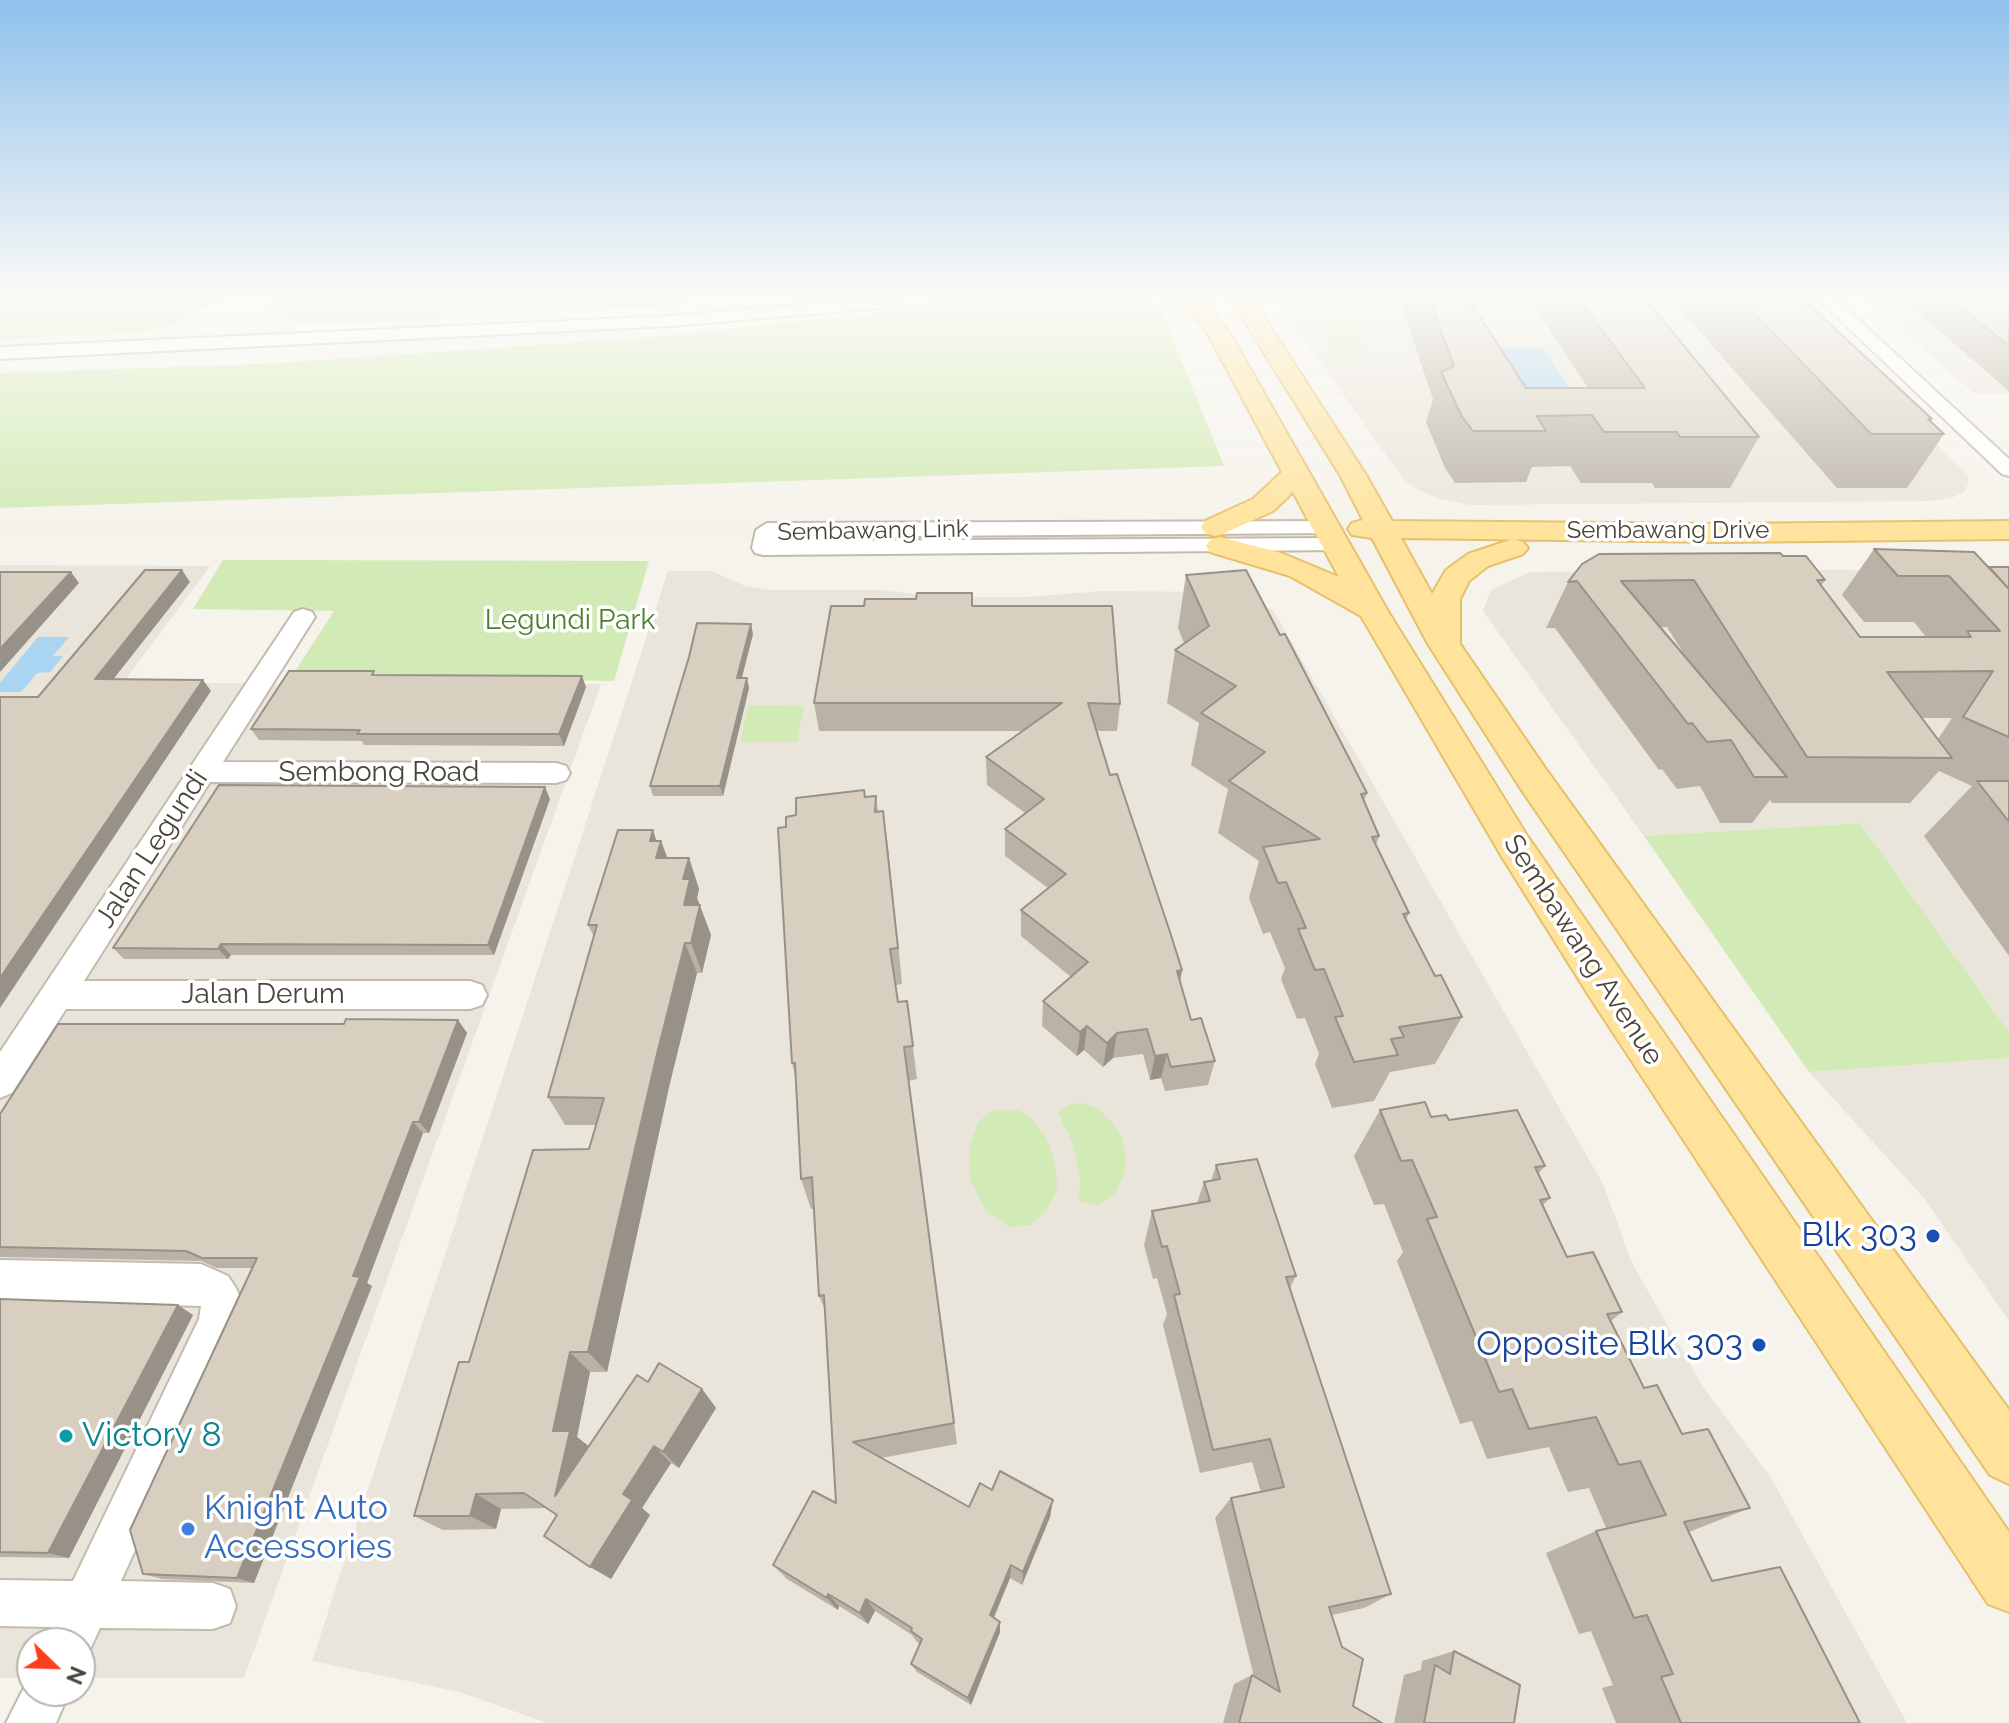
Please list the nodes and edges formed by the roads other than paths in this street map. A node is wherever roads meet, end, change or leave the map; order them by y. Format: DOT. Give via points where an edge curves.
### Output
graph roads {
  1 [pos="1243,375"];
  2 [pos="1290,375"];
  3 [pos="1908,375"];
  4 [pos="1931,375"];
  5 [pos="2009,446"];
  6 [pos="2009,470"];
  7 [pos="1297,473"];
  8 [pos="1353,475"];
  9 [pos="2009,520"];
  10 [pos="1474,530"];
  11 [pos="2009,530"];
  12 [pos="1966,531"];
  13 [pos="1218,536"];
  14 [pos="1332,537"];
  15 [pos="1387,538"];
  16 [pos="1513,548"];
  17 [pos="2009,548"];
  18 [pos="1374,613"];
  19 [pos="303,617"];
  20 [pos="1444,644"];
  21 [pos="202,772"];
  22 [pos="556,773"];
  23 [pos="56,995"];
  24 [pos="470,995"];
  25 [pos="0,1082"];
  26 [pos="0,1280"];
  27 [pos="2009,1456"];
  28 [pos="2009,1583"];
  29 [pos="0,1603"];
  30 [pos="213,1606"];
  31 [pos="77,1623"];
  1 -- 7 [label="main road, Sembawang Avenue"];
  2 -- 8 [label="main road, Sembawang Avenue"];
  3 -- 6 [label="street"];
  4 -- 5 [label="street"];
  7 -- 13 [label="main road"];
  7 -- 14 [label="main road, Sembawang Avenue"];
  8 -- 10 [label="main road" via="1412,509"];
  8 -- 15 [label="main road, Sembawang Avenue"];
  9 -- 12 [label="main road"];
  10 -- 12 [label="main road, Sembawang Drive"];
  10 -- 15 [label="main road, Sembawang Drive"];
  11 -- 12 [label="main road, Sembawang Drive"];
  13 -- 13 [label="street, Sembawang Link" via="763,548 767,530"];
  13 -- 14 [label="street, Sembawang Link"];
  13 -- 18 [label="main road" via="1329,584"];
  14 -- 15 [label="main road, Sembawang Drive"];
  14 -- 18 [label="main road, Sembawang Avenue"];
  15 -- 16 [label="main road, Sembawang Drive"];
  15 -- 20 [label="main road, Sembawang Avenue"];
  16 -- 17 [label="main road, Sembawang Drive"];
  16 -- 20 [label="main road" via="1478,560 1457,576 1445,599"];
  18 -- 28 [label="main road, Sembawang Avenue" via="1471,778 1604,984"];
  19 -- 21 [label="street, Jalan Legundi"];
  20 -- 27 [label="main road, Sembawang Avenue"];
  21 -- 22 [label="street, Sembong Road"];
  21 -- 23 [label="street, Jalan Legundi"];
  23 -- 24 [label="street, Jalan Derum"];
  23 -- 25 [label="street, Jalan Legundi"];
  26 -- 31 [label="street" via="201,1284 222,1302 219,1322"];
  29 -- 31 [label="street"];
  30 -- 31 [label="street"];
}
